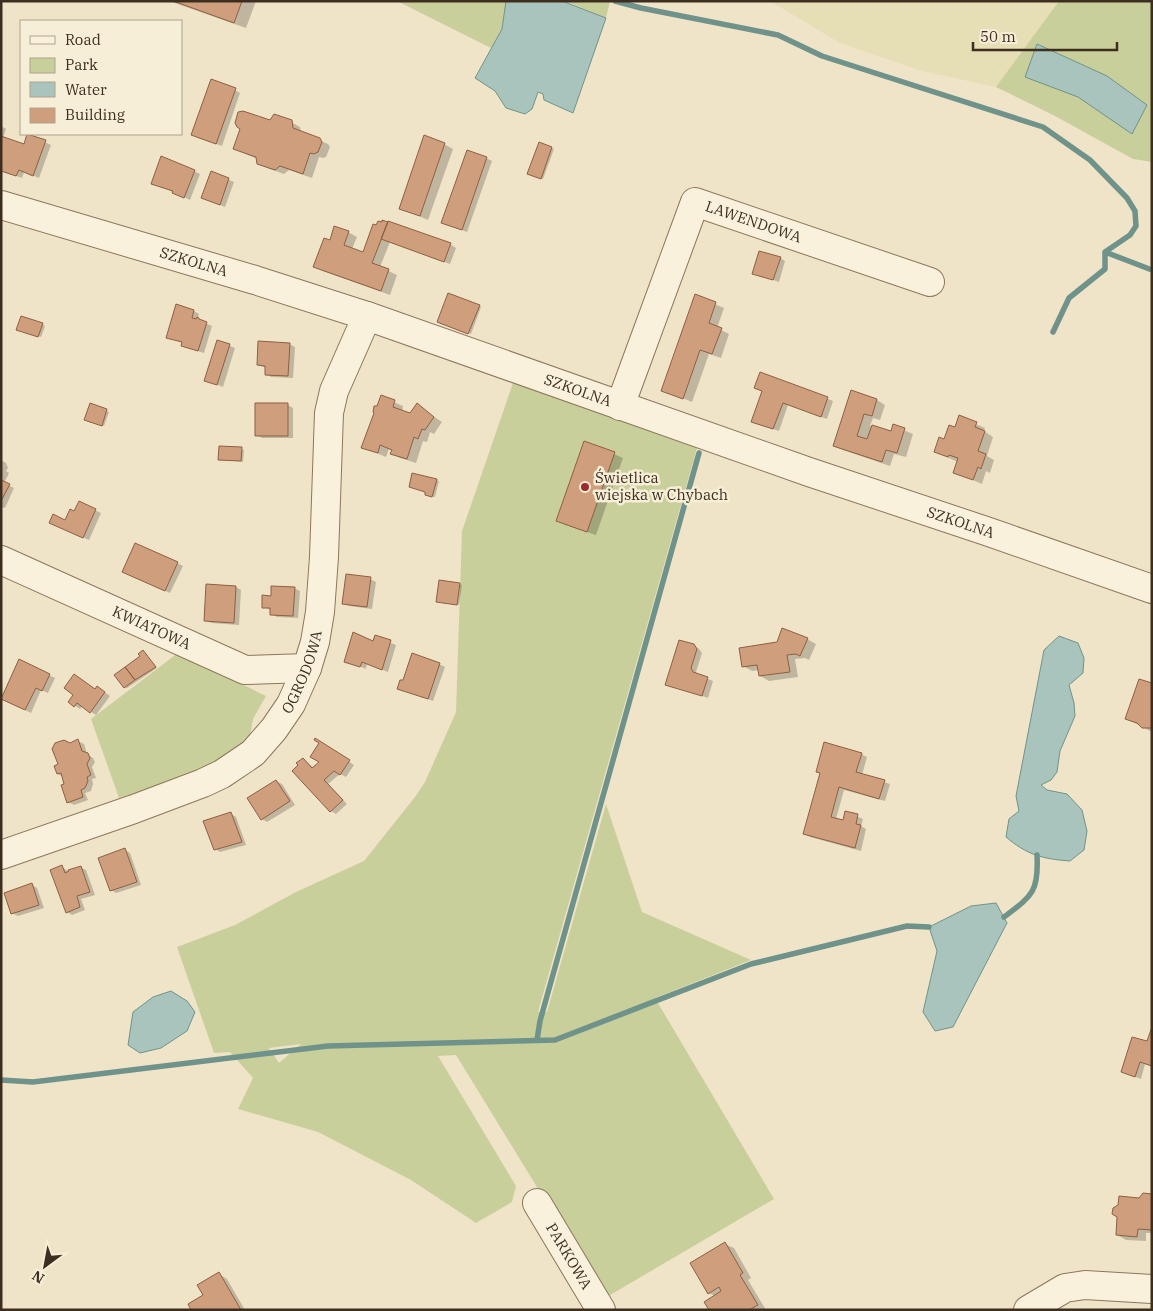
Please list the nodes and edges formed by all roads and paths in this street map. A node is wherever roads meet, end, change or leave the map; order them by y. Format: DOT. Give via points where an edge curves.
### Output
graph roads {
  1 [pos="1,205"];
  2 [pos="930,282"];
  3 [pos="367,316"];
  4 [pos="620,406"];
  5 [pos="1,560"];
  6 [pos="1152,589"];
  7 [pos="308,668"];
  8 [pos="1,855"];
  9 [pos="537,1203"];
  10 [pos="1152,1290"];
  11 [pos="601,1310"];
  12 [pos="1028,1310"];
  1 -- 3 [label="street, SZKOLNA"];
  2 -- 4 [label="street, LAWENDOWA" via="694,202"];
  3 -- 4 [label="street, SZKOLNA"];
  3 -- 7 [label="street, OGRODOWA" via="334,391 329,413 320,612"];
  4 -- 6 [label="street, SZKOLNA"];
  5 -- 7 [label="street, KWIATOWA" via="245,670"];
  7 -- 8 [label="street, OGRODOWA" via="291,704 274,729 253,753 222,774 134,809"];
  9 -- 11 [label="street, PARKOWA"];
  10 -- 12 [label="street" via="1085,1285 1065,1288"];
}
